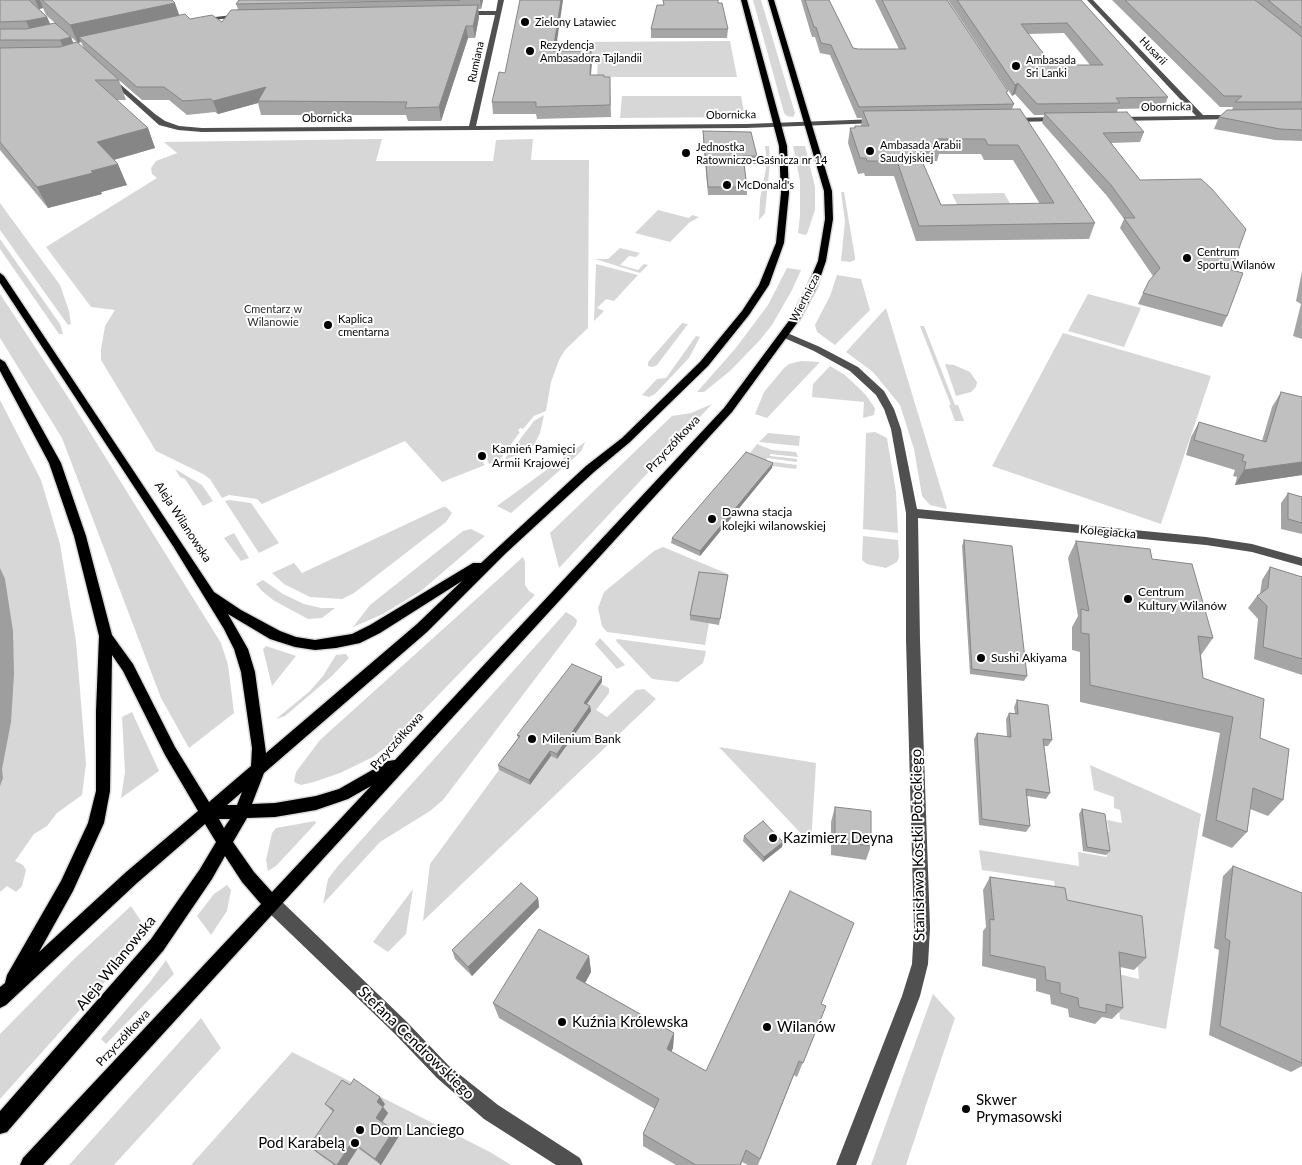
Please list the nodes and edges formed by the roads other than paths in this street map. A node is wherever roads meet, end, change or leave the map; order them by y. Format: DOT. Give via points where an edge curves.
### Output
graph roads {
  1 [pos="501,0"];
  2 [pos="744,0"];
  3 [pos="771,0"];
  4 [pos="1090,0"];
  5 [pos="459,13"];
  6 [pos="497,13"];
  7 [pos="252,16"];
  8 [pos="195,20"];
  9 [pos="106,75"];
  10 [pos="1015,109"];
  11 [pos="1247,117"];
  12 [pos="1201,118"];
  13 [pos="1072,119"];
  14 [pos="1111,119"];
  15 [pos="1002,120"];
  16 [pos="1022,120"];
  17 [pos="884,121"];
  18 [pos="809,123"];
  19 [pos="777,125"];
  20 [pos="472,128"];
  21 [pos="0,276"];
  22 [pos="785,336"];
  23 [pos="0,362"];
  24 [pos="912,513"];
  25 [pos="501,551"];
  26 [pos="1302,562"];
  27 [pos="207,592"];
  28 [pos="106,636"];
  29 [pos="404,759"];
  30 [pos="258,769"];
  31 [pos="242,812"];
  32 [pos="206,813"];
  33 [pos="225,843"];
  34 [pos="272,904"];
  35 [pos="4,996"];
  36 [pos="0,1125"];
  37 [pos="30,1165"];
  38 [pos="573,1165"];
  39 [pos="846,1165"];
  1 -- 6 [label="street, Rumiana"];
  2 -- 19 [label="main road"];
  3 -- 18 [label="main road, Wiertnicza"];
  4 -- 12 [label="street, Husarii"];
  5 -- 6 [label="street"];
  6 -- 20 [label="street, Rumiana"];
  7 -- 8 [label="street"];
  9 -- 20 [label="street, Obornicka" via="152,116 178,128"];
  10 -- 16 [label="street"];
  11 -- 12 [label="street, Obornicka"];
  12 -- 14 [label="street, Obornicka"];
  13 -- 16 [label="street"];
  15 -- 16 [label="street"];
  17 -- 18 [label="street, Obornicka"];
  18 -- 19 [label="street, Obornicka"];
  18 -- 22 [label="main road, Wiertnicza" via="828,192 828,235 812,288"];
  19 -- 20 [label="street, Obornicka"];
  19 -- 25 [label="main road" via="785,168 780,243 764,285 746,313 716,351 660,410"];
  21 -- 27 [label="main road, Aleja Wilanowska"];
  22 -- 24 [label="street, Wiertnicza" via="817,348 854,369 880,393 896,429"];
  22 -- 29 [label="main road, Przyczółkowa" via="728,410"];
  23 -- 28 [label="main road" via="55,463 80,536"];
  24 -- 26 [label="street, Kolegiacka" via="1206,541 1252,548"];
  24 -- 39 [label="street, Stanisława Kostki Potockiego" via="912,640 922,928 920,964 911,996"];
  25 -- 27 [label="main road" via="375,629 355,639 336,643 315,645 275,636"];
  25 -- 30 [label="main road" via="422,628"];
  27 -- 30 [label="main road, Aleja Wilanowska" via="237,642 248,672 259,748"];
  28 -- 32 [label="main road" via="128,668"];
  28 -- 35 [label="main road" via="103,791 96,823 67,886"];
  29 -- 31 [label="main road" via="344,794 316,803"];
  29 -- 34 [label="main road, Przyczółkowa"];
  30 -- 31 [label="main road, Aleja Wilanowska"];
  30 -- 32 [label="main road"];
  31 -- 32 [label="main road"];
  31 -- 33 [label="main road, Aleja Wilanowska"];
  32 -- 33 [label="main road"];
  32 -- 35 [label="main road" via="125,883"];
  33 -- 34 [label="main road" via="248,877"];
  33 -- 36 [label="main road, Aleja Wilanowska" via="157,945"];
  34 -- 37 [label="main road, Przyczółkowa"];
  34 -- 38 [label="street, Stefana Cendrowskiego" via="443,1072 491,1112"];
}
